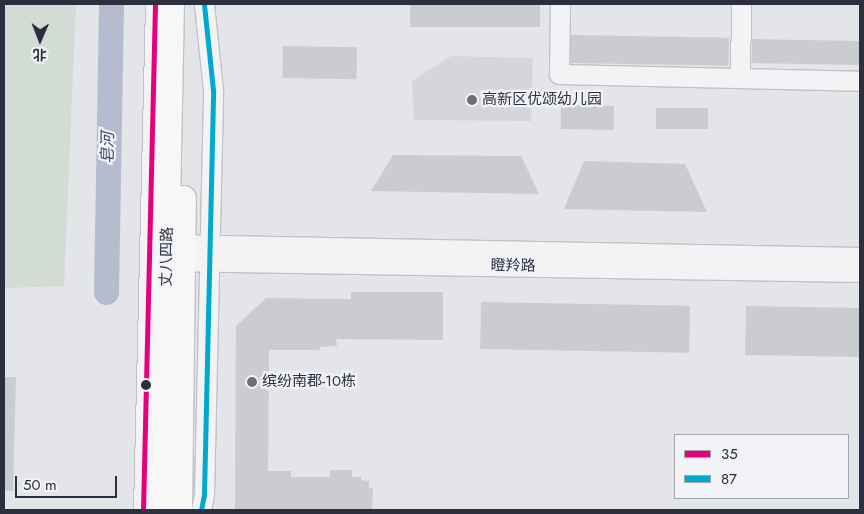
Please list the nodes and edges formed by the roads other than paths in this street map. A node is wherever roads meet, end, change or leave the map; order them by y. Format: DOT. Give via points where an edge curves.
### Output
graph roads {
  1 [pos="155,4"];
  2 [pos="172,4"];
  3 [pos="187,4"];
  4 [pos="204,4"];
  5 [pos="560,4"];
  6 [pos="741,4"];
  7 [pos="740,78"];
  8 [pos="860,81"];
  9 [pos="175,253"];
  10 [pos="209,253"];
  11 [pos="860,257"];
  12 [pos="860,272"];
  13 [pos="144,510"];
  14 [pos="162,510"];
  15 [pos="180,510"];
  16 [pos="201,510"];
  1 -- 13 [label="street"];
  2 -- 9 [label="main road, 丈八四路"];
  3 -- 9 [label="main road, 丈八四路"];
  4 -- 10 [label="street" via="213,90"];
  5 -- 7 [label="street" via="559,74"];
  6 -- 7 [label="street"];
  7 -- 8 [label="street"];
  9 -- 10 [label="street, 瞪羚路"];
  9 -- 14 [label="main road, 丈八四路"];
  9 -- 15 [label="main road, 丈八四路"];
  10 -- 11 [label="street, 瞪羚路"];
  10 -- 12 [label="street, 瞪羚路"];
  10 -- 16 [label="street" via="204,494"];
}
